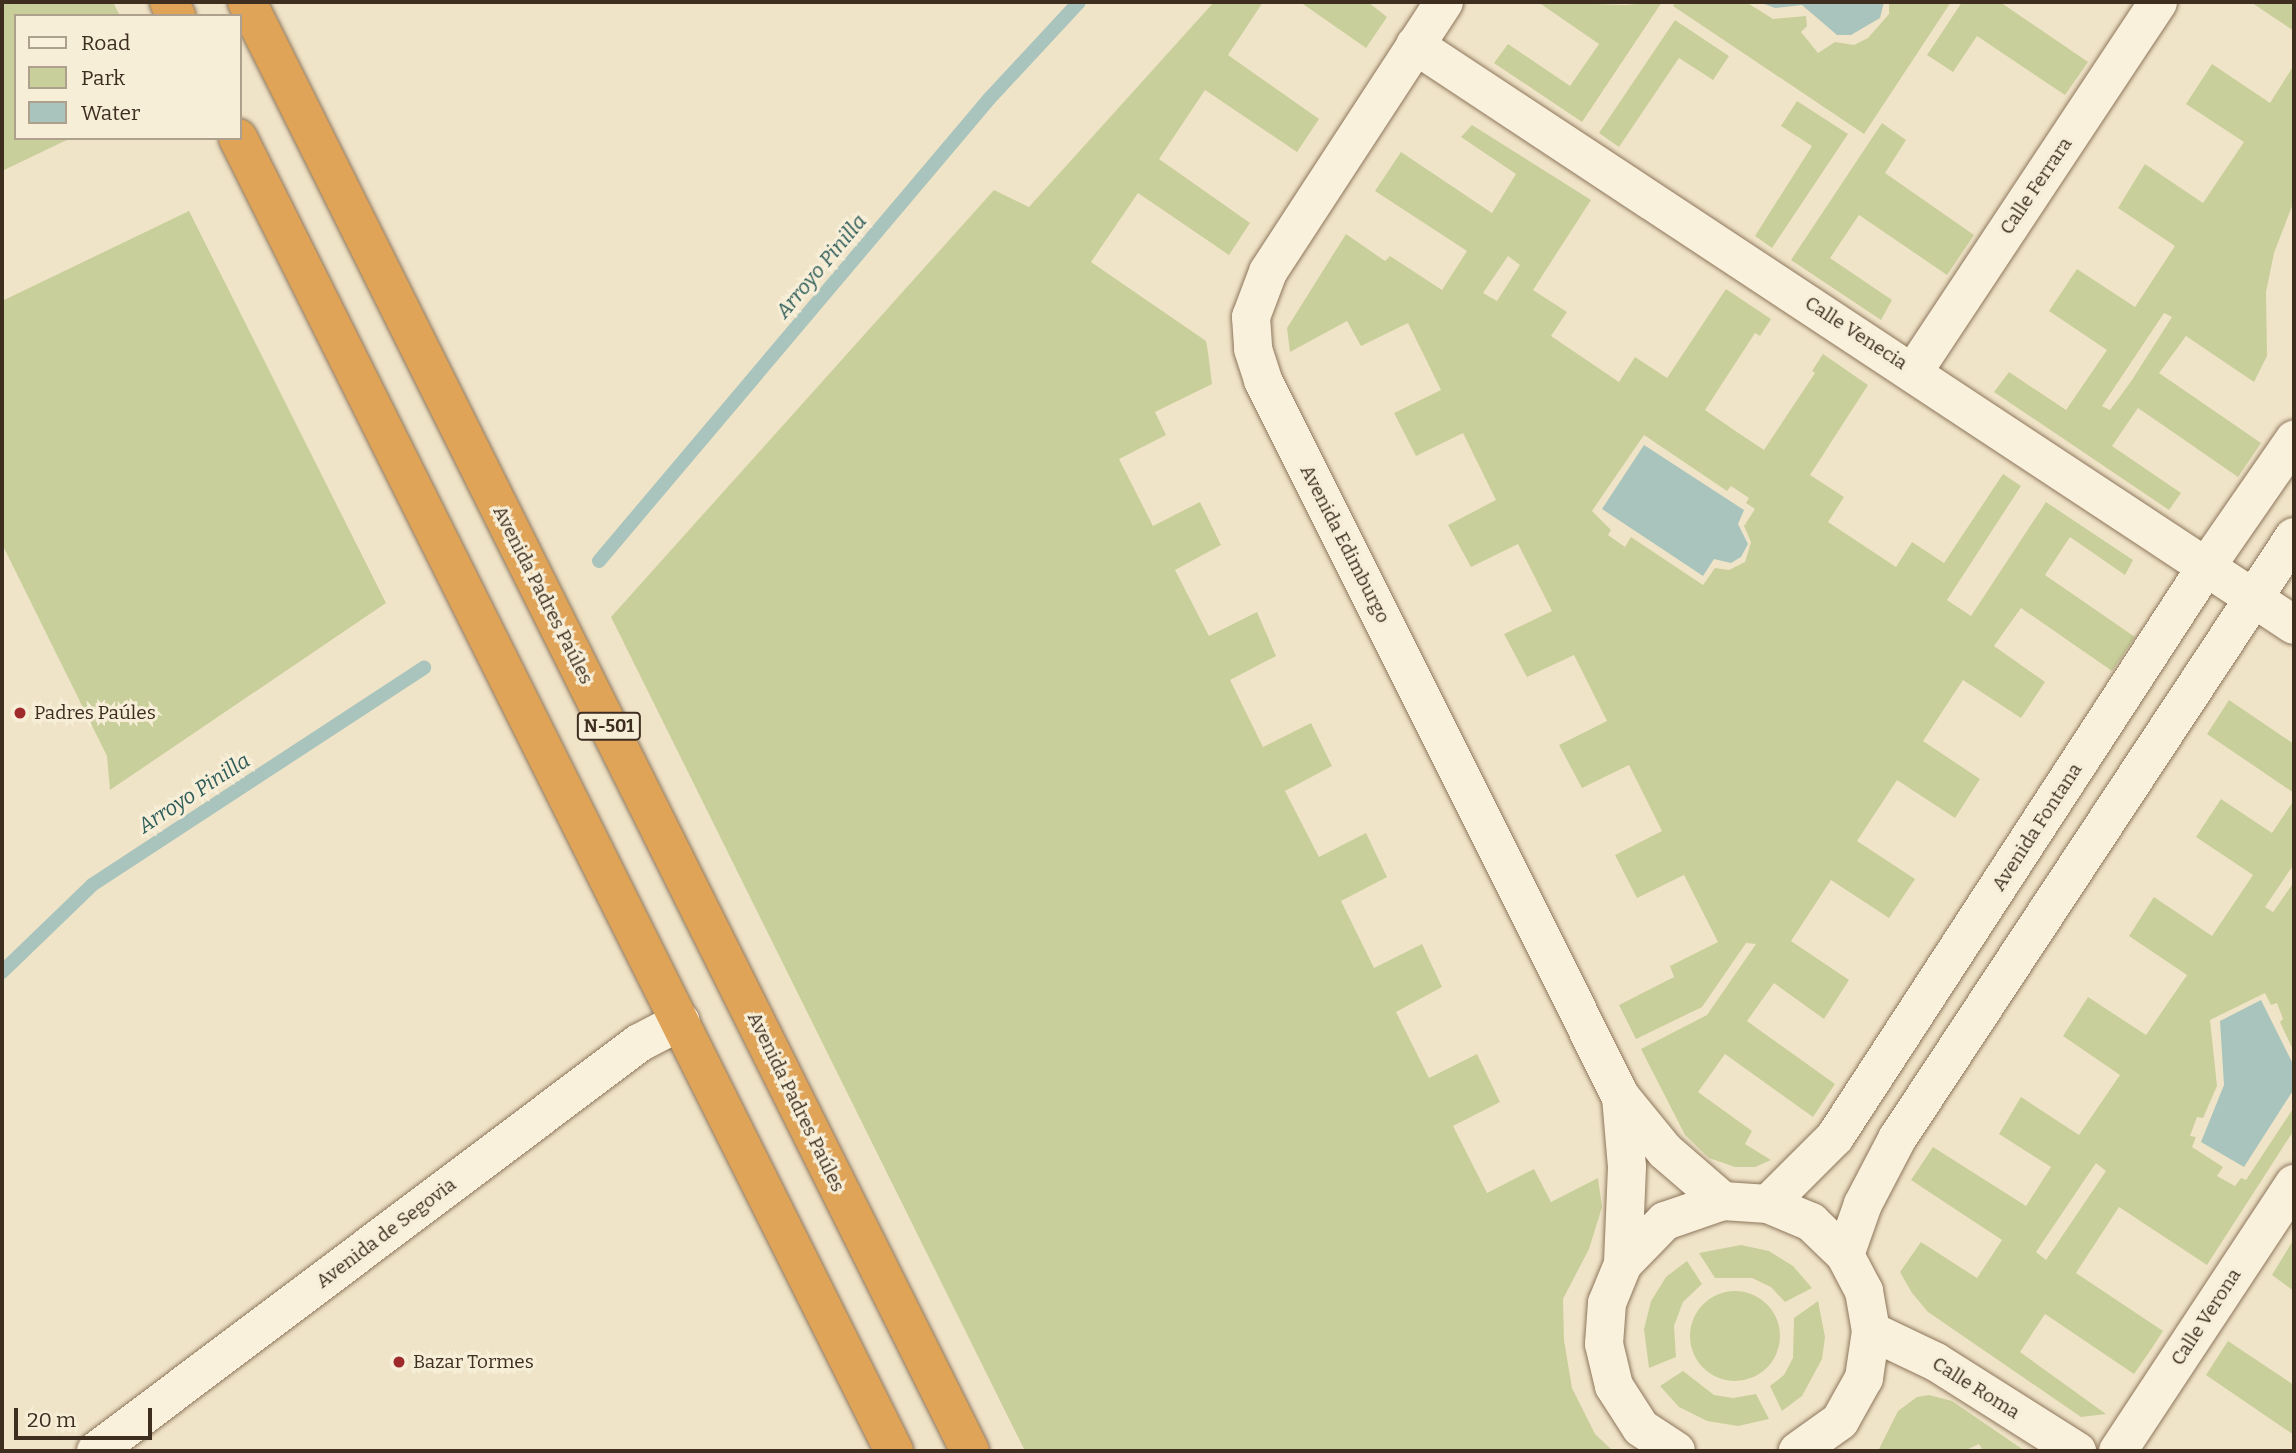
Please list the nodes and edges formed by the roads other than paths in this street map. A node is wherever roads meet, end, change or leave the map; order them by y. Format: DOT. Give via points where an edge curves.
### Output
graph roads {
  1 [pos="247,2"];
  2 [pos="1444,2"];
  3 [pos="2158,2"];
  4 [pos="1415,45"];
  5 [pos="239,140"];
  6 [pos="1914,371"];
  7 [pos="2294,440"];
  8 [pos="2294,537"];
  9 [pos="2206,567"];
  10 [pos="2254,598"];
  11 [pos="2294,625"];
  12 [pos="681,1021"];
  13 [pos="1621,1097"];
  14 [pos="2294,1184"];
  15 [pos="1723,1200"];
  16 [pos="1768,1204"];
  17 [pos="1845,1255"];
  18 [pos="1623,1264"];
  19 [pos="1871,1331"];
  20 [pos="1842,1436"];
  21 [pos="96,1451"];
  22 [pos="894,1451"];
  23 [pos="970,1451"];
  24 [pos="1676,1451"];
  25 [pos="1798,1451"];
  26 [pos="2077,1451"];
  27 [pos="2118,1451"];
  1 -- 23 [label="highway, Avenida Padres Paúles / N-501"];
  2 -- 4 [label="street, Avenida Edimburgo"];
  3 -- 6 [label="street, Calle Ferrara"];
  4 -- 6 [label="street, Calle Venecia"];
  4 -- 13 [label="street, Avenida Edimburgo" via="1268,271 1251,317 1253,349 1269,392"];
  5 -- 12 [label="highway"];
  6 -- 9 [label="street, Calle Venecia"];
  7 -- 9 [label="street, Avenida Fontana"];
  8 -- 10 [label="street"];
  9 -- 10 [label="street, Calle Venecia"];
  9 -- 16 [label="street, Avenida Fontana" via="1835,1137"];
  10 -- 11 [label="street, Calle Venecia"];
  10 -- 17 [label="street" via="1897,1139 1863,1204"];
  12 -- 21 [label="street, Avenida de Segovia" via="639,1043"];
  12 -- 22 [label="highway"];
  13 -- 15 [label="street, Avenida Edimburgo" via="1665,1151"];
  13 -- 18 [label="street, Avenida Edimburgo" via="1627,1167"];
  14 -- 27 [label="street, Calle Verona"];
  15 -- 16 [label="street"];
  15 -- 18 [label="street" via="1665,1220"];
  16 -- 17 [label="street" via="1811,1222"];
  17 -- 19 [label="street" via="1864,1291"];
  18 -- 24 [label="street" via="1607,1303 1604,1344 1614,1385 1641,1427"];
  19 -- 20 [label="street" via="1864,1378"];
  19 -- 26 [label="street, Calle Roma" via="1936,1362"];
  20 -- 25 [label="street"];
}
